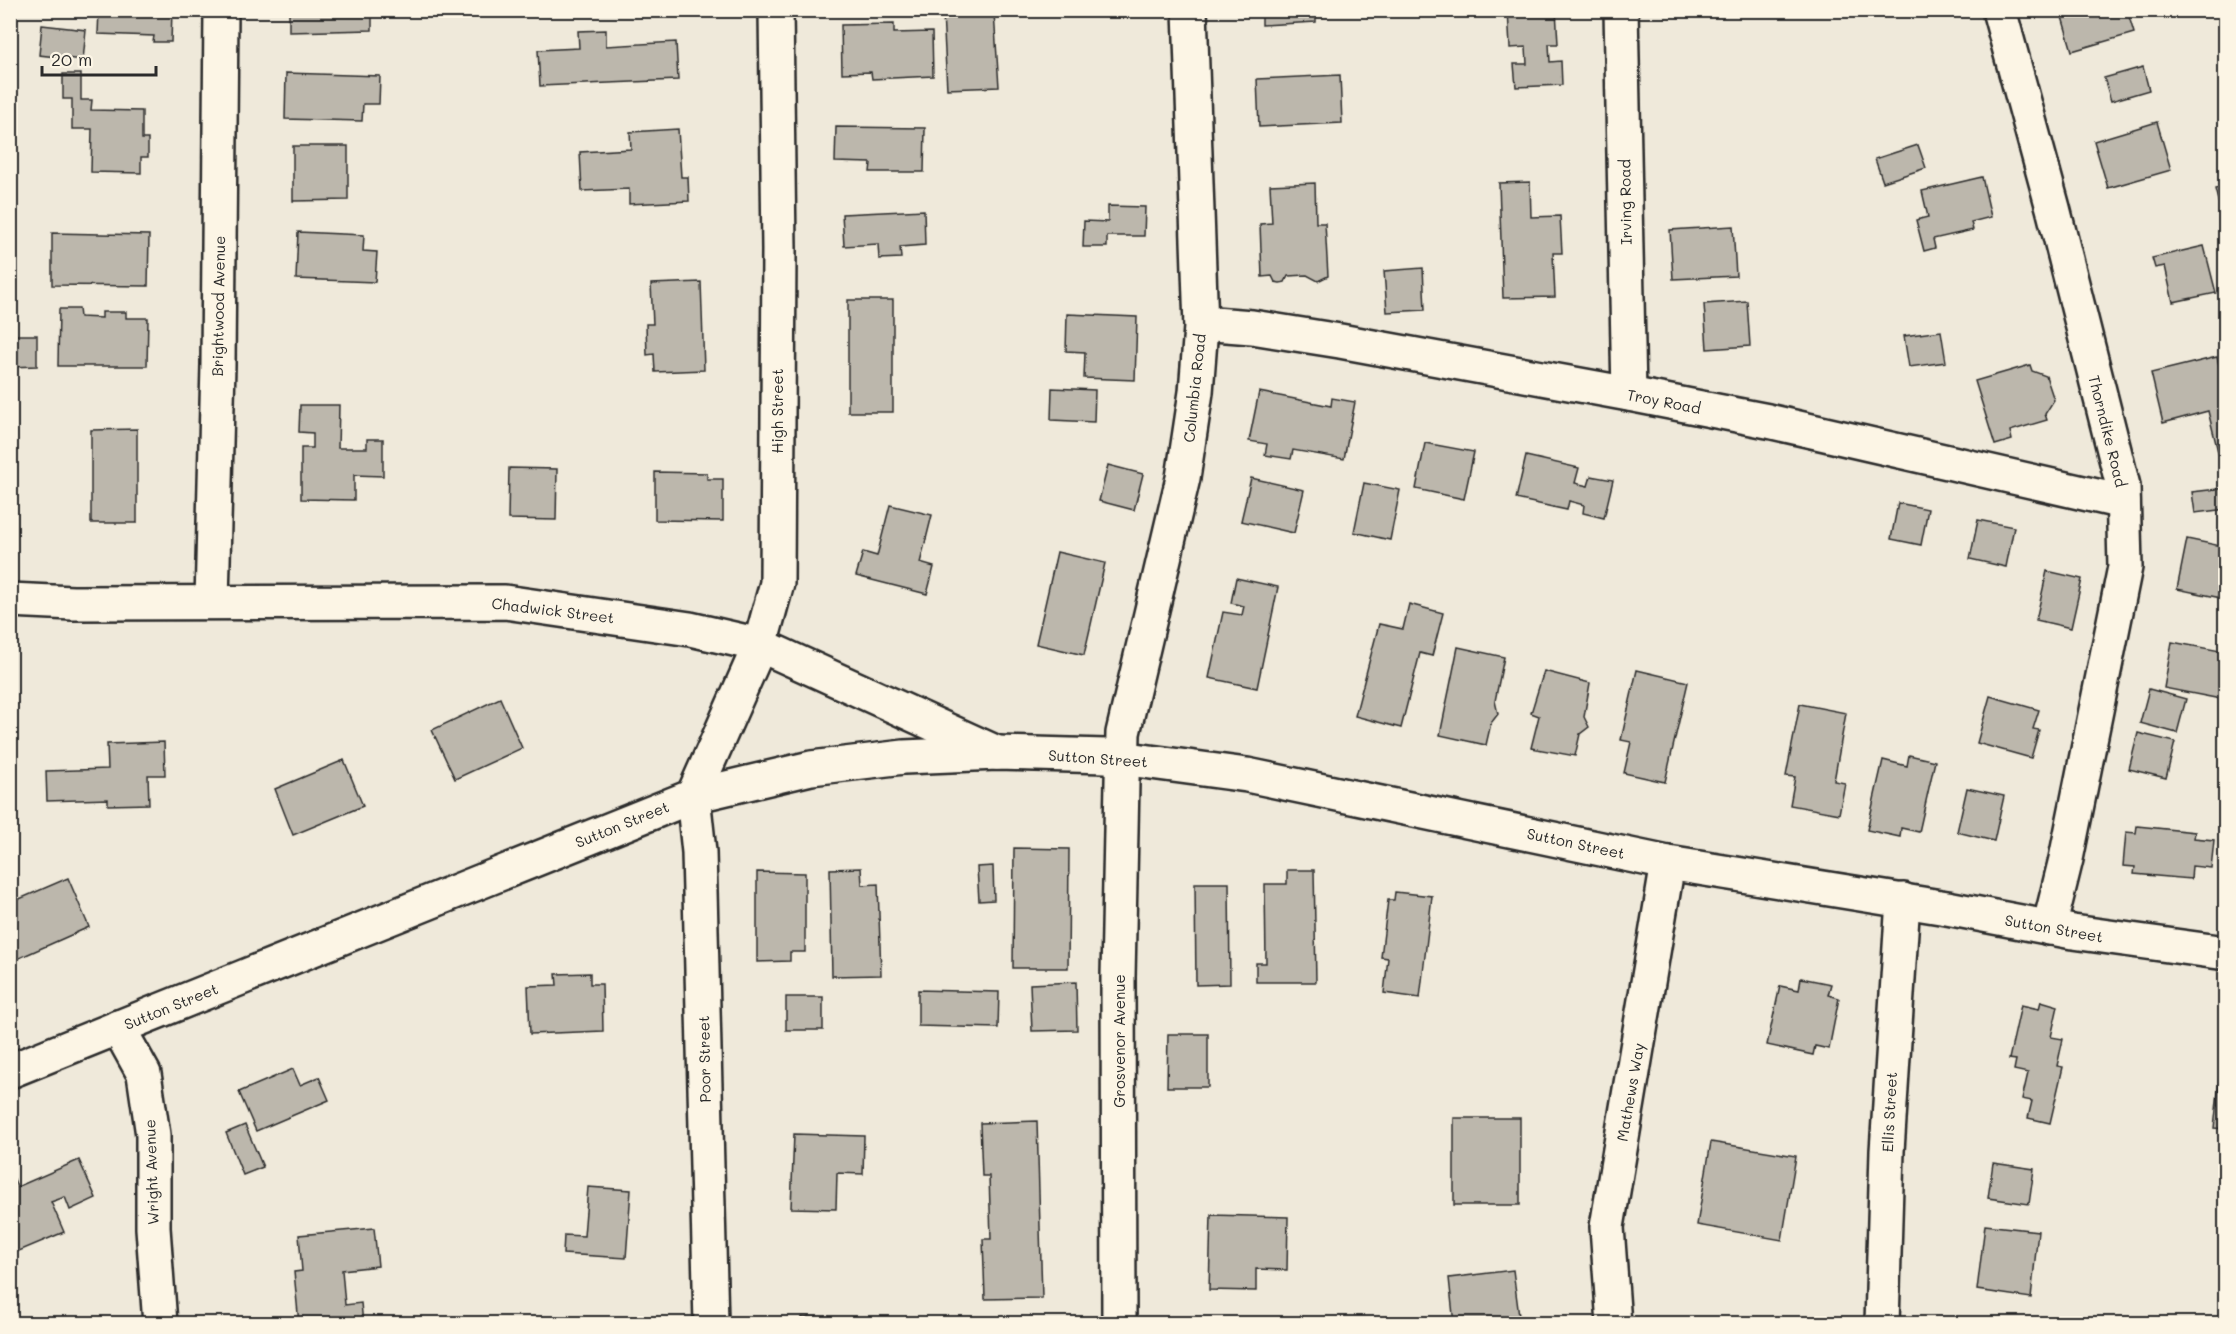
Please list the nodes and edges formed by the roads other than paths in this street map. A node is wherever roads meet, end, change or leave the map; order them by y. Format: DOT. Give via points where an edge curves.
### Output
graph roads {
  1 [pos="221,10"];
  2 [pos="776,10"];
  3 [pos="1190,10"];
  4 [pos="1621,10"];
  5 [pos="1999,10"];
  6 [pos="1201,323"];
  7 [pos="1629,394"];
  8 [pos="2123,502"];
  9 [pos="10,600"];
  10 [pos="212,601"];
  11 [pos="760,645"];
  12 [pos="997,753"];
  13 [pos="1123,758"];
  14 [pos="693,796"];
  15 [pos="1668,862"];
  16 [pos="1903,900"];
  17 [pos="2049,928"];
  18 [pos="2226,953"];
  19 [pos="118,1027"];
  20 [pos="10,1071"];
  21 [pos="160,1323"];
  22 [pos="711,1323"];
  23 [pos="1119,1323"];
  24 [pos="1614,1323"];
  25 [pos="1882,1323"];
  1 -- 10 [label="main road, Brightwood Avenue"];
  2 -- 11 [label="main road, High Street" via="777,583"];
  3 -- 6 [label="main road, Columbia Road"];
  4 -- 7 [label="main road, Irving Road"];
  5 -- 8 [label="main road, Thorndike Road" via="2053,208 2123,486"];
  6 -- 7 [label="main road, Troy Road" via="1340,341"];
  6 -- 13 [label="main road, Columbia Road" via="1183,478 1123,733"];
  7 -- 8 [label="main road, Troy Road"];
  8 -- 17 [label="main road, Thorndike Road" via="2126,567"];
  9 -- 10 [label="main road, Chadwick Street"];
  10 -- 11 [label="main road, Chadwick Street" via="505,602 690,629"];
  11 -- 12 [label="main road, Chadwick Street"];
  11 -- 14 [label="main road, High Street"];
  12 -- 13 [label="main road, Sutton Street"];
  12 -- 14 [label="main road, Sutton Street" via="904,757 811,768"];
  13 -- 15 [label="main road, Sutton Street" via="1246,775"];
  13 -- 23 [label="main road, Grosvenor Avenue" via="1118,977"];
  14 -- 19 [label="main road, Sutton Street"];
  14 -- 22 [label="main road, Poor Street" via="699,852"];
  15 -- 16 [label="main road, Sutton Street"];
  15 -- 24 [label="main road, Mathews Way" via="1607,1227"];
  16 -- 17 [label="main road, Sutton Street"];
  16 -- 25 [label="main road, Ellis Street" via="1887,1151"];
  17 -- 18 [label="main road, Sutton Street"];
  19 -- 20 [label="main road, Sutton Street"];
  19 -- 21 [label="main road, Wright Avenue" via="144,1074 153,1135 153,1228"];
}
